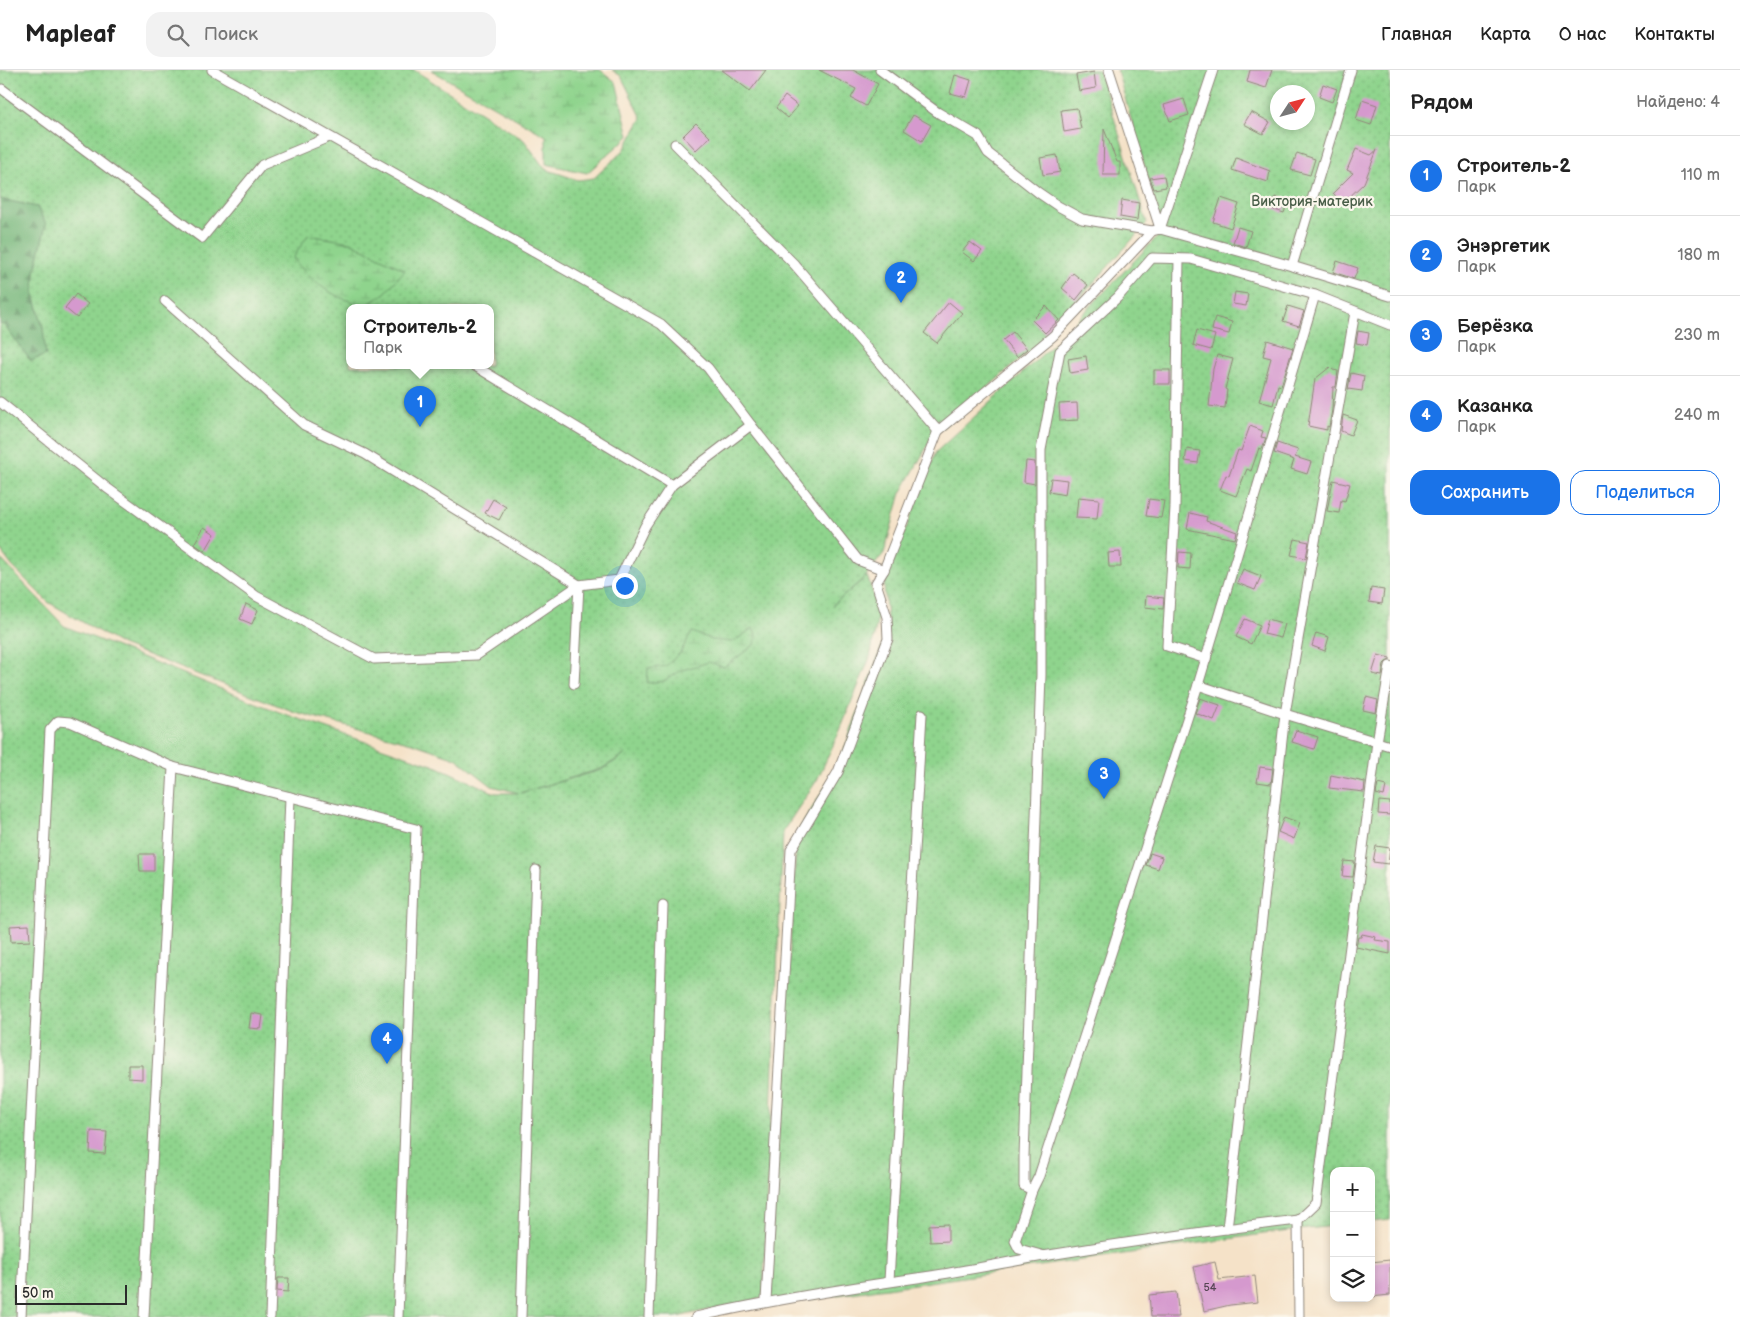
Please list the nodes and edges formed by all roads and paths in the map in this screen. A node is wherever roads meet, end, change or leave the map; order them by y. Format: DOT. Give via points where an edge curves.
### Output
graph roads {
  1 [pos="212,70"];
  2 [pos="880,70"];
  3 [pos="1109,70"];
  4 [pos="1213,70"];
  5 [pos="1352,70"];
  6 [pos="2,89"];
  7 [pos="329,136"];
  8 [pos="675,144"];
  9 [pos="1156,230"];
  10 [pos="1179,259"];
  11 [pos="1292,266"];
  12 [pos="1315,295"];
  13 [pos="1390,296"];
  14 [pos="165,301"];
  15 [pos="1355,312"];
  16 [pos="1390,325"];
  17 [pos="480,369"];
  18 [pos="0,402"];
  19 [pos="751,425"];
  20 [pos="938,431"];
  21 [pos="672,485"];
  22 [pos="884,570"];
  23 [pos="579,585"];
  24 [pos="1206,659"];
  25 [pos="1390,666"];
  26 [pos="574,684"];
  27 [pos="1198,685"];
  28 [pos="922,714"];
  29 [pos="1285,714"];
  30 [pos="1377,742"];
  31 [pos="1390,746"];
  32 [pos="173,767"];
  33 [pos="290,797"];
  34 [pos="536,870"];
  35 [pos="663,906"];
  36 [pos="1032,1190"];
  37 [pos="1298,1220"];
  38 [pos="1227,1229"];
  39 [pos="1045,1256"];
  40 [pos="889,1281"];
  41 [pos="766,1301"];
  42 [pos="21,1317"];
  43 [pos="144,1317"];
  44 [pos="270,1317"];
  45 [pos="398,1317"];
  46 [pos="520,1317"];
  47 [pos="650,1317"];
  48 [pos="696,1317"];
  49 [pos="1299,1317"];
  1 -- 7 [label="lane"];
  2 -- 9 [label="lane" via="937,112 978,136 988,153 1058,206 1082,219"];
  3 -- 9 [label="lane"];
  4 -- 9 [label="lane"];
  5 -- 11 [label="lane"];
  6 -- 7 [label="lane" via="202,238 262,166"];
  7 -- 19 [label="lane" via="661,324 708,368"];
  8 -- 20 [label="lane" via="794,264"];
  9 -- 11 [label="lane"];
  9 -- 20 [label="lane" via="1053,336"];
  10 -- 12 [label="lane" via="1191,259"];
  10 -- 24 [label="lane" via="1175,507 1167,646"];
  10 -- 36 [label="lane" via="1152,258 1118,297 1060,351 1041,450 1041,675 1024,1163 1024,1186"];
  11 -- 13 [label="lane"];
  12 -- 15 [label="lane"];
  12 -- 24 [label="lane"];
  14 -- 23 [label="lane" via="304,425 365,454"];
  15 -- 16 [label="lane"];
  15 -- 29 [label="lane"];
  17 -- 21 [label="lane"];
  18 -- 23 [label="lane" via="107,488 256,596 374,660 477,655"];
  19 -- 21 [label="lane"];
  19 -- 22 [label="lane" via="858,560"];
  20 -- 22 [label="lane"];
  21 -- 23 [label="lane" via="645,526 619,580"];
  22 -- 41 [label="lane" via="876,583 887,617 888,639 838,772 791,850"];
  23 -- 26 [label="lane"];
  24 -- 27 [label="lane"];
  25 -- 30 [label="lane"];
  27 -- 29 [label="lane"];
  27 -- 36 [label="lane"];
  28 -- 40 [label="lane"];
  29 -- 30 [label="lane"];
  29 -- 38 [label="lane"];
  30 -- 31 [label="lane"];
  30 -- 37 [label="lane" via="1316,1203"];
  32 -- 33 [label="lane"];
  32 -- 42 [label="lane" via="70,722 58,721 50,730"];
  32 -- 43 [label="lane"];
  33 -- 44 [label="lane"];
  33 -- 45 [label="lane" via="416,829"];
  34 -- 46 [label="lane"];
  35 -- 47 [label="lane"];
  36 -- 39 [label="lane" via="1015,1241 1019,1249"];
  37 -- 38 [label="lane"];
  37 -- 49 [label="lane"];
  38 -- 39 [label="lane"];
  39 -- 40 [label="lane"];
  40 -- 41 [label="lane"];
  41 -- 48 [label="lane"];
}
